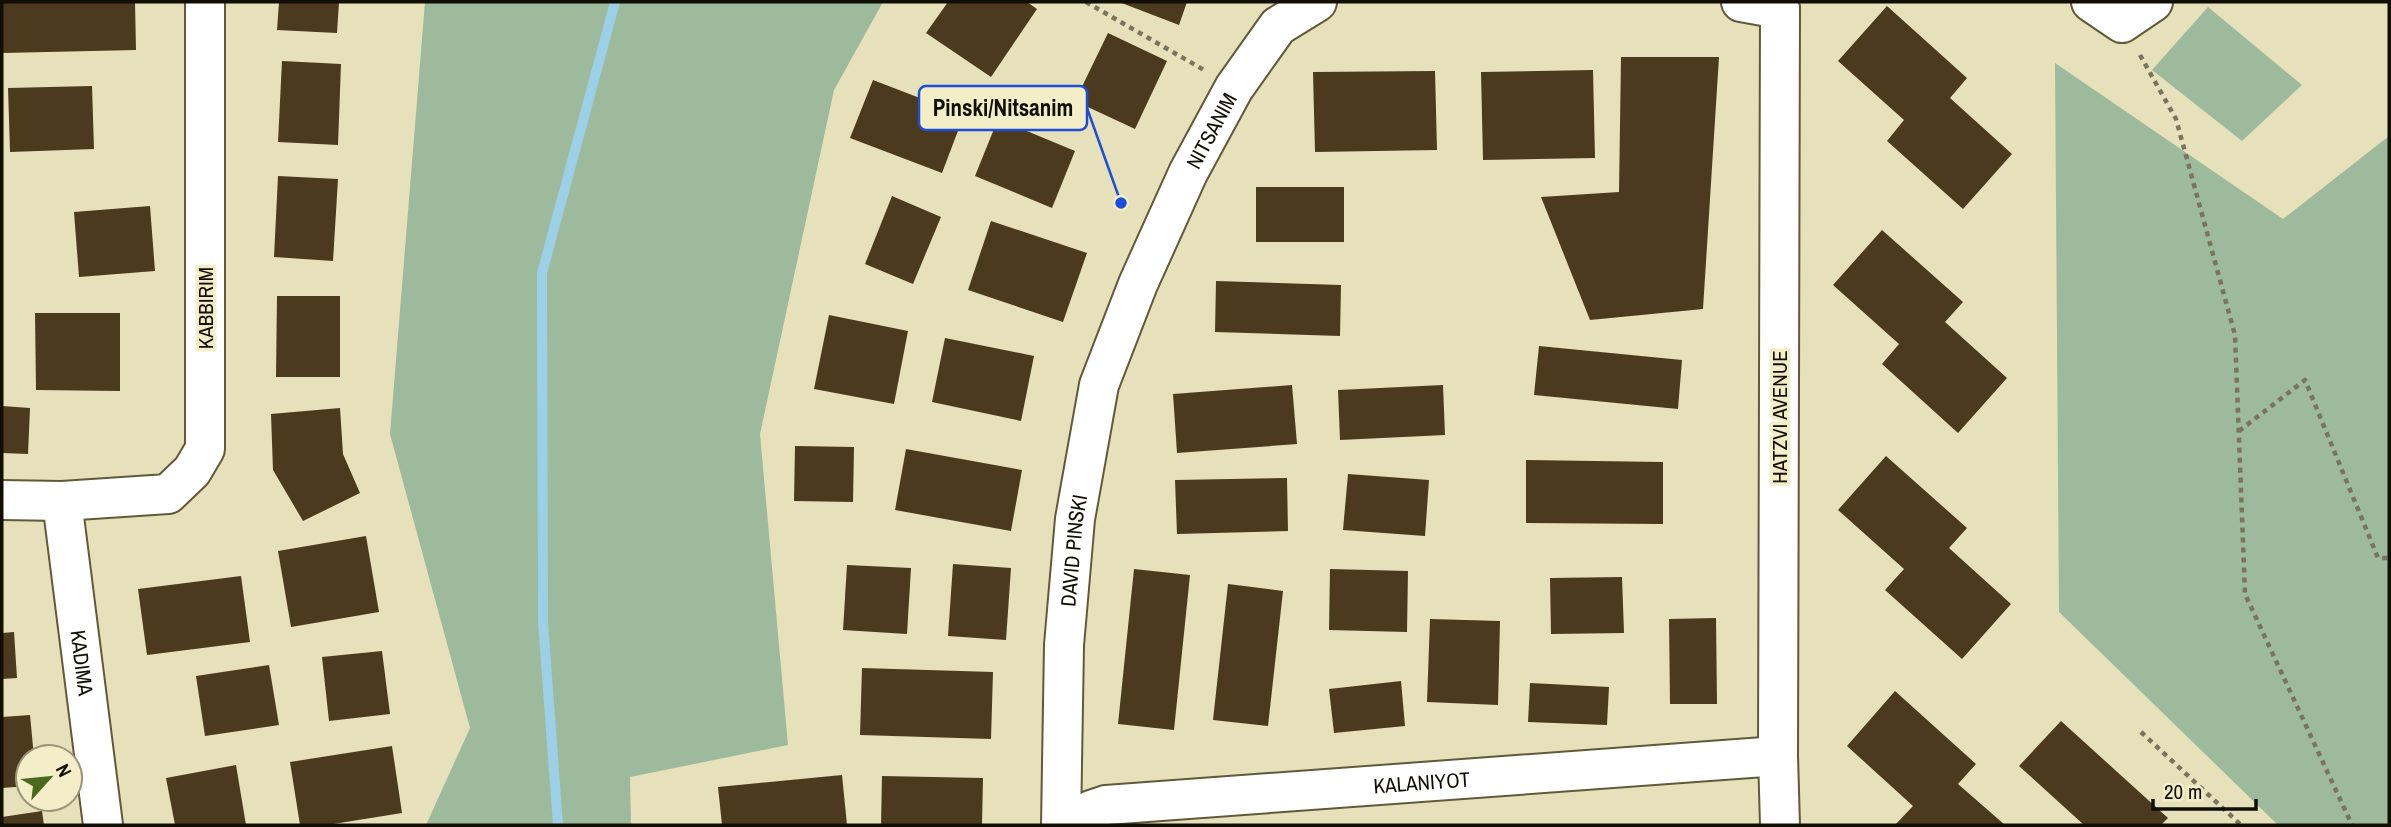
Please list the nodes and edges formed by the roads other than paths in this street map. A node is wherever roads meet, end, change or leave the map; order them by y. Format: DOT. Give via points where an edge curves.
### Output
graph roads {
  1 [pos="205,2"];
  2 [pos="1317,2"];
  3 [pos="1741,2"];
  4 [pos="2091,2"];
  5 [pos="2153,2"];
  6 [pos="1784,5"];
  7 [pos="1138,284"];
  8 [pos="2,500"];
  9 [pos="62,501"];
  10 [pos="1778,756"];
  11 [pos="103,825"];
  12 [pos="1061,825"];
  13 [pos="1069,825"];
  14 [pos="1780,825"];
  1 -- 9 [label="street, KABBIRIM" via="205,449 192,471 168,494"];
  2 -- 7 [label="street, NITSANIM" via="1278,26 1234,88 1188,173"];
  3 -- 6 [label="street"];
  4 -- 5 [label="street" via="2122,23"];
  6 -- 10 [label="street, HATZVI AVENUE"];
  7 -- 12 [label="street, DAVID PINSKI" via="1099,386 1075,519 1064,645"];
  8 -- 9 [label="street, KABBIRIM"];
  9 -- 11 [label="street, KADIMA"];
  10 -- 13 [label="street, KALANIYOT" via="1106,805"];
  10 -- 14 [label="street, HATZVI AVENUE"];
}
